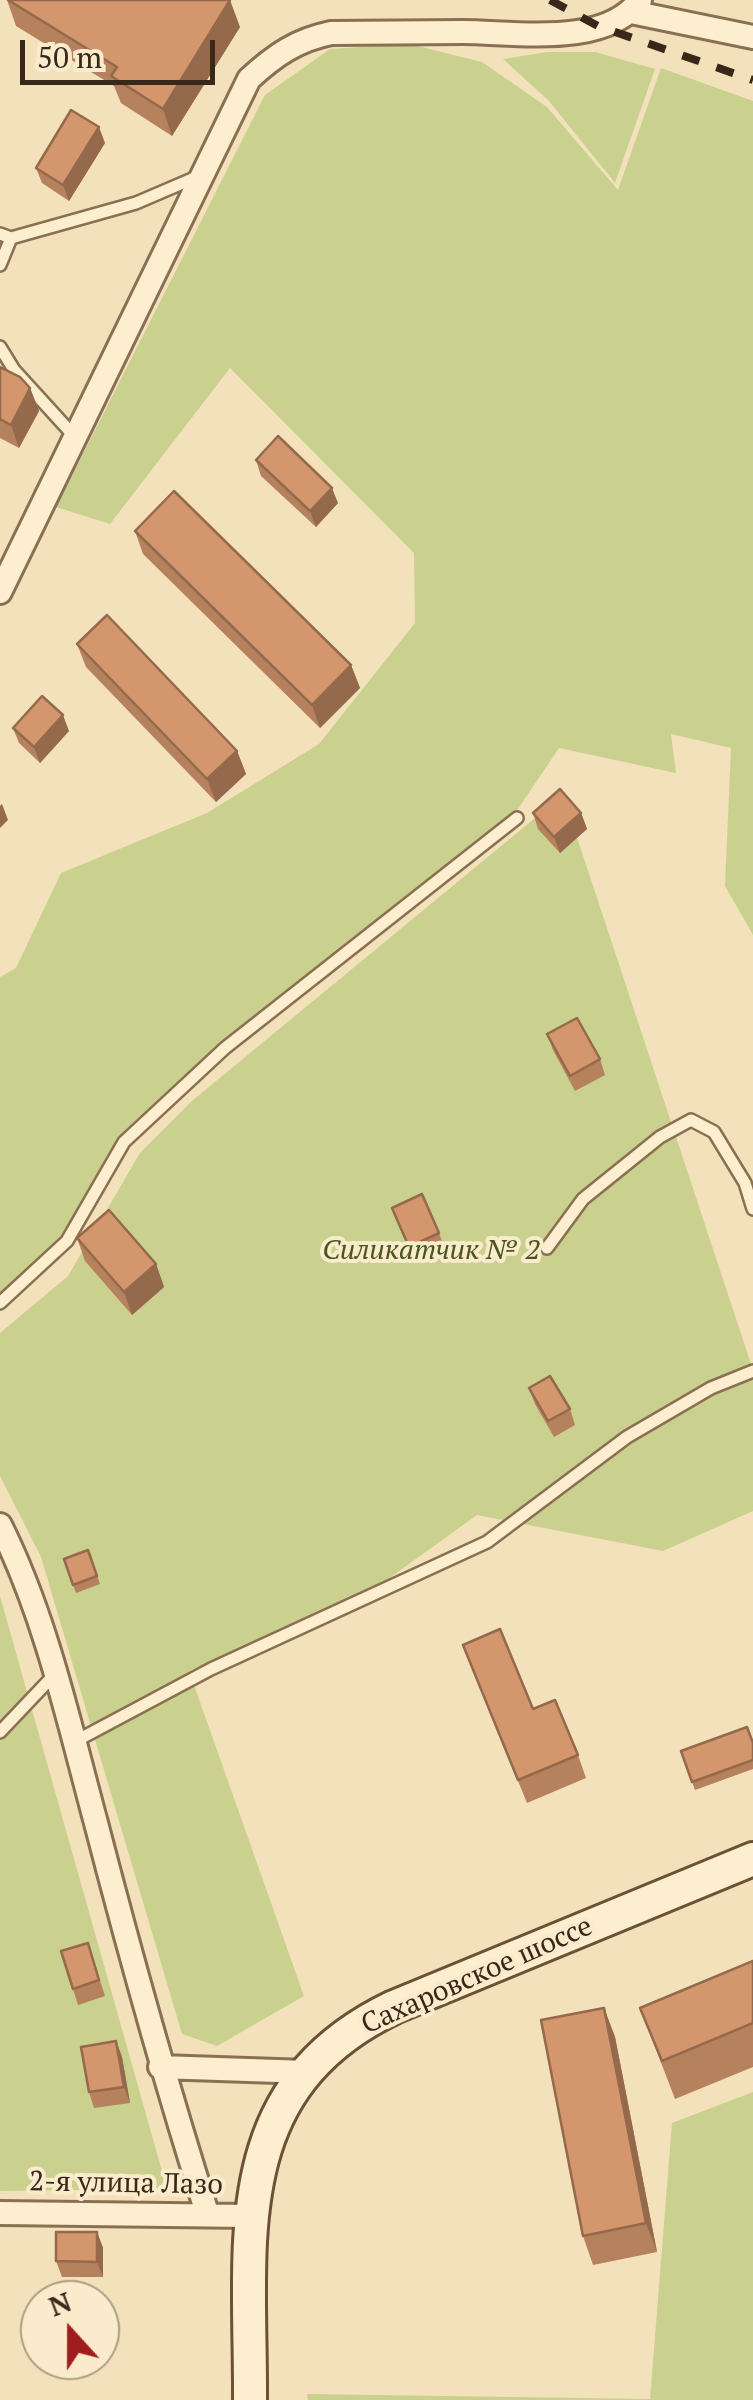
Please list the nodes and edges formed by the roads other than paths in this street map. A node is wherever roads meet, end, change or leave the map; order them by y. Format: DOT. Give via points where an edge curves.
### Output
graph roads {
  1 [pos="636,6"];
  2 [pos="753,37"];
  3 [pos="203,175"];
  4 [pos="5,236"];
  5 [pos="0,265"];
  6 [pos="0,348"];
  7 [pos="75,438"];
  8 [pos="0,542"];
  9 [pos="13,564"];
  10 [pos="0,592"];
  11 [pos="517,818"];
  12 [pos="753,1209"];
  13 [pos="547,1248"];
  14 [pos="0,1303"];
  15 [pos="753,1371"];
  16 [pos="0,1525"];
  17 [pos="54,1676"];
  18 [pos="0,1732"];
  19 [pos="74,1742"];
  20 [pos="753,1859"];
  21 [pos="160,2067"];
  22 [pos="307,2072"];
  23 [pos="0,2213"];
  24 [pos="207,2213"];
  25 [pos="251,2216"];
  26 [pos="250,2400"];
  1 -- 2 [label="street"];
  1 -- 3 [label="street" via="598,26 560,34 306,38 249,79"];
  3 -- 4 [label="lane" via="136,203"];
  3 -- 7 [label="street"];
  4 -- 5 [label="lane"];
  6 -- 7 [label="lane"];
  7 -- 9 [label="street"];
  8 -- 9 [label="street"];
  9 -- 10 [label="street"];
  11 -- 14 [label="lane" via="225,1048 124,1142 67,1241"];
  12 -- 13 [label="lane" via="745,1182 714,1132 691,1120 583,1200"];
  15 -- 19 [label="lane" via="626,1437 487,1542 211,1670"];
  16 -- 17 [label="street" via="24,1572"];
  17 -- 18 [label="lane"];
  17 -- 19 [label="street"];
  19 -- 21 [label="street"];
  20 -- 22 [label="main road, Сахаровское шоссе" via="380,2014 340,2039"];
  21 -- 22 [label="street"];
  21 -- 24 [label="street"];
  22 -- 25 [label="main road, Сахаровское шоссе" via="264,2148"];
  23 -- 24 [label="street, 2-я улица Лазо"];
  24 -- 25 [label="street, 2-я улица Лазо"];
  25 -- 26 [label="main road, Сахаровское шоссе"];
}
